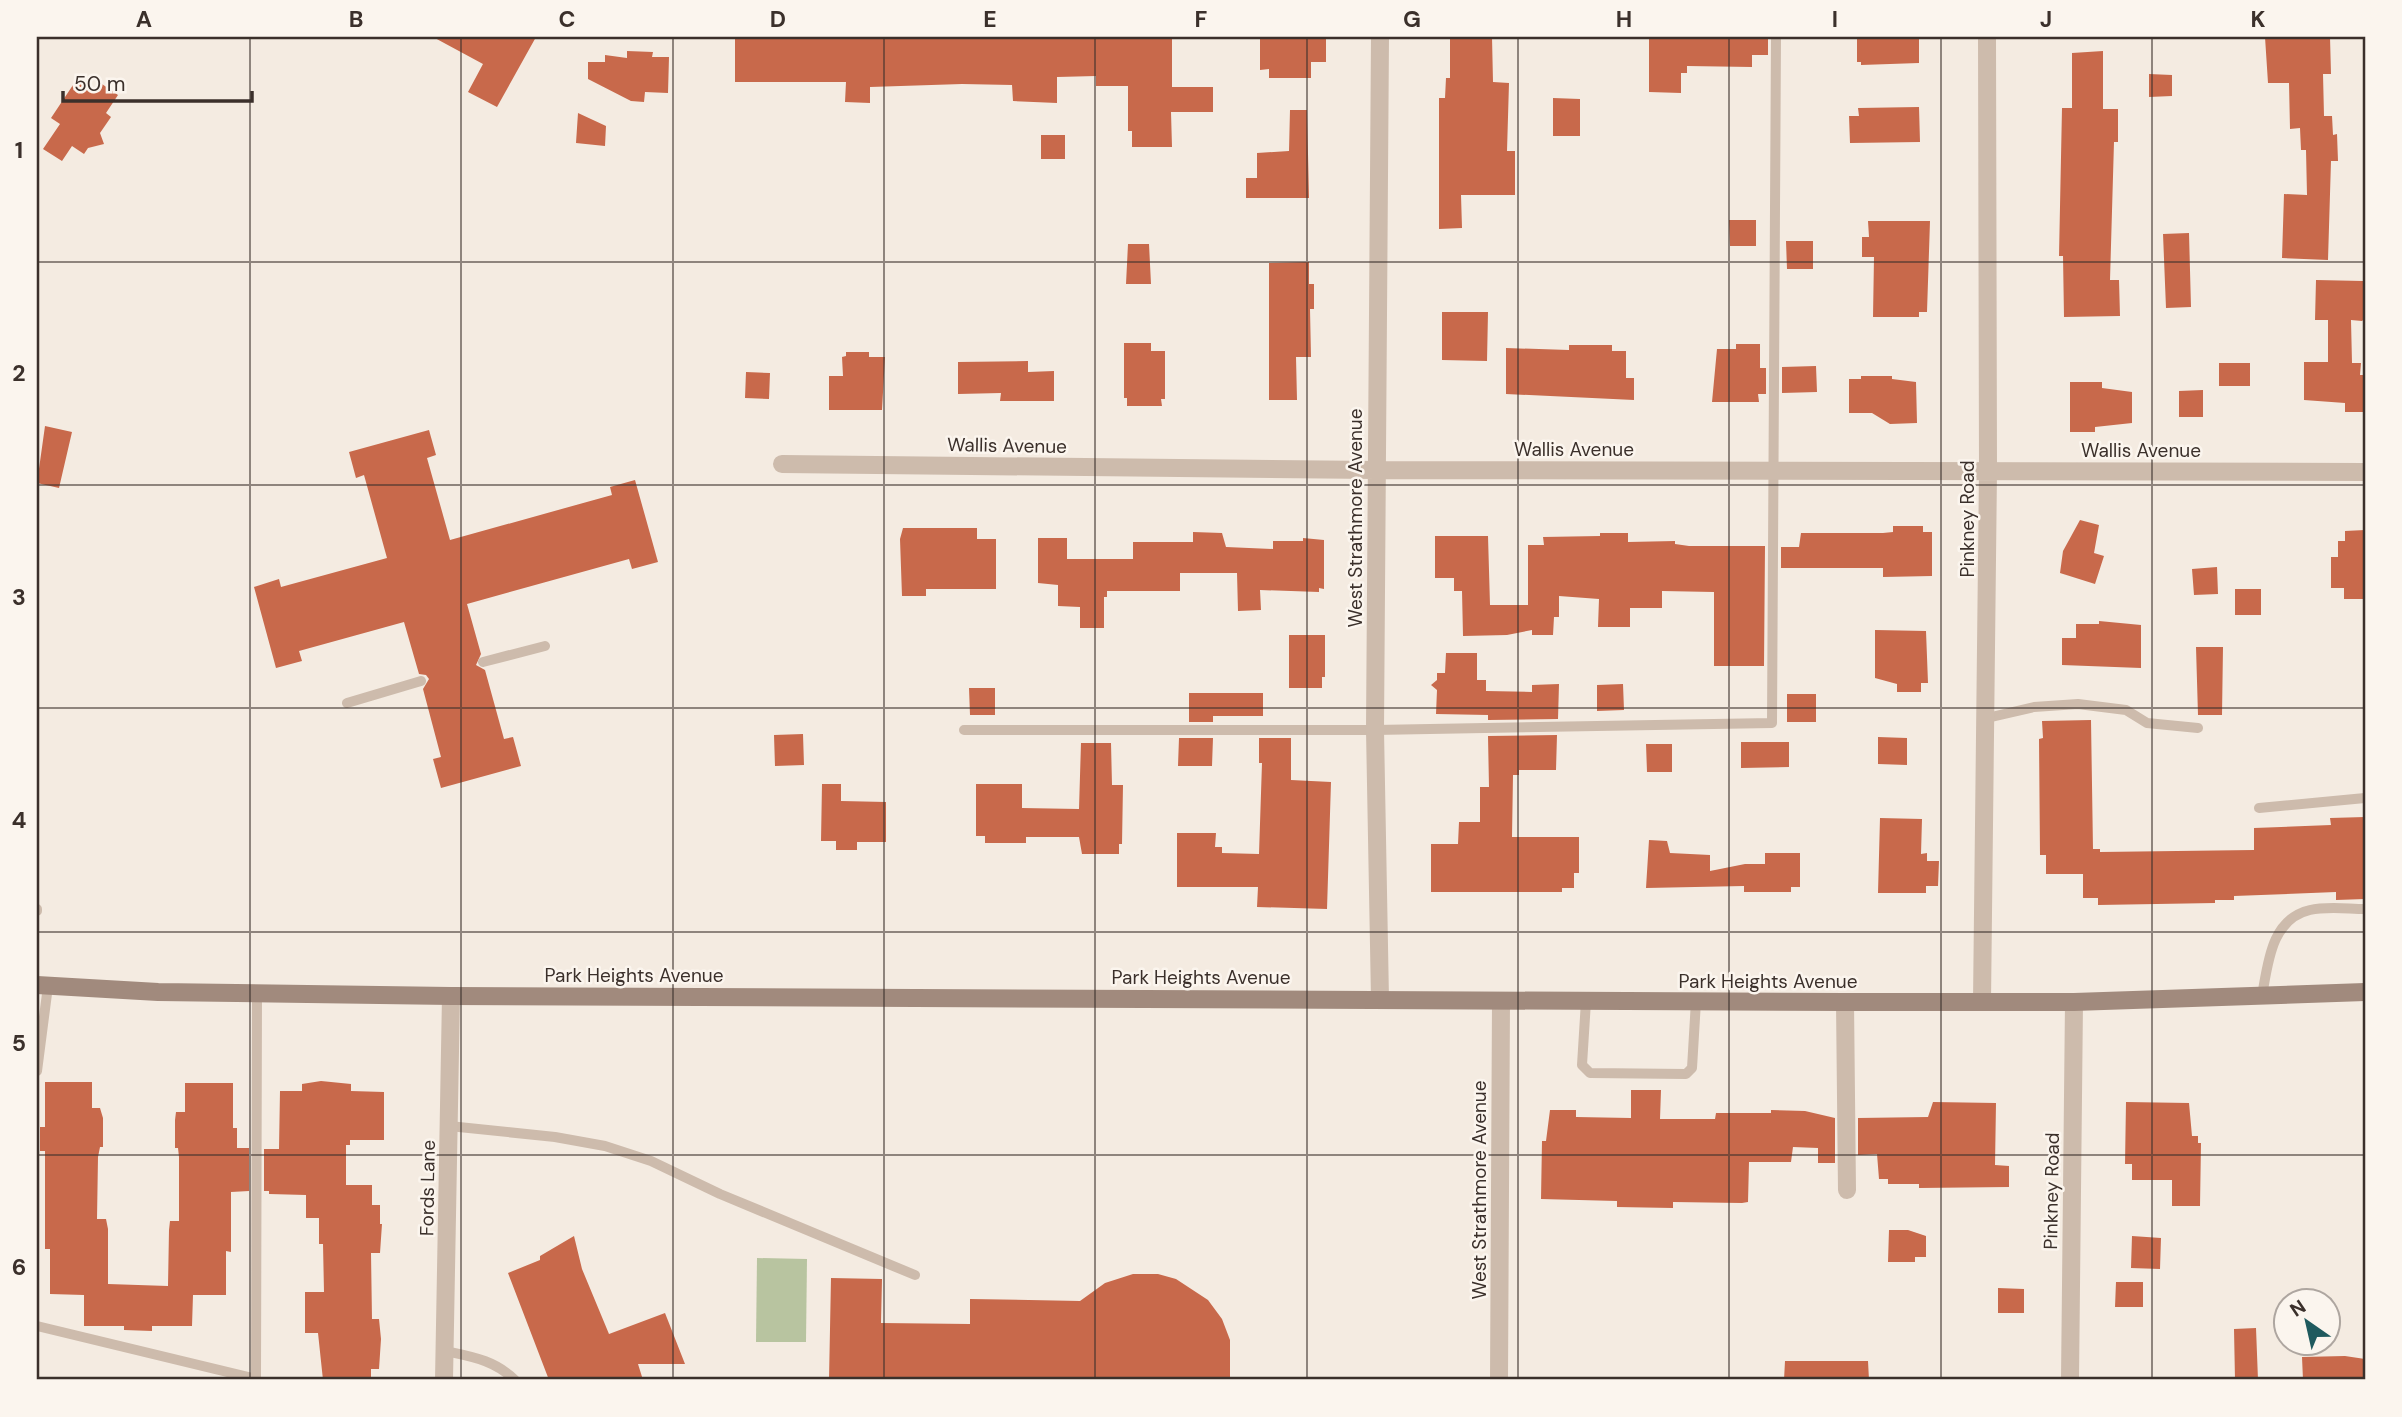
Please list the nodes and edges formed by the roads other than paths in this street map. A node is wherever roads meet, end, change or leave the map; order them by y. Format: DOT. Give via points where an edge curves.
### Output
graph roads {
  1 [pos="1381,37"];
  2 [pos="1776,37"];
  3 [pos="1987,37"];
  4 [pos="782,464"];
  5 [pos="1376,470"];
  6 [pos="1774,471"];
  7 [pos="1988,471"];
  8 [pos="2365,472"];
  9 [pos="545,646"];
  10 [pos="483,662"];
  11 [pos="421,681"];
  12 [pos="347,703"];
  13 [pos="1987,718"];
  14 [pos="2197,729"];
  15 [pos="964,730"];
  16 [pos="1375,730"];
  17 [pos="2365,798"];
  18 [pos="2259,808"];
  19 [pos="2365,909"];
  20 [pos="43,985"];
  21 [pos="2365,992"];
  22 [pos="257,993"];
  23 [pos="451,996"];
  24 [pos="2262,996"];
  25 [pos="1380,999"];
  26 [pos="1501,1001"];
  27 [pos="1586,1001"];
  28 [pos="1696,1001"];
  29 [pos="1845,1002"];
  30 [pos="1982,1002"];
  31 [pos="2074,1002"];
  32 [pos="37,1071"];
  33 [pos="449,1126"];
  34 [pos="1847,1190"];
  35 [pos="915,1275"];
  36 [pos="37,1326"];
  37 [pos="445,1352"];
  38 [pos="258,1380"];
  39 [pos="444,1380"];
  40 [pos="515,1380"];
  41 [pos="1499,1380"];
  42 [pos="2070,1380"];
  1 -- 5 [label="street, West Strathmore Avenue"];
  2 -- 6 [label="lane"];
  3 -- 7 [label="street, Pinkney Road"];
  4 -- 5 [label="street, Wallis Avenue"];
  5 -- 6 [label="street, Wallis Avenue"];
  5 -- 16 [label="street, West Strathmore Avenue"];
  6 -- 7 [label="street, Wallis Avenue"];
  6 -- 16 [label="lane" via="1772,723"];
  7 -- 8 [label="street, Wallis Avenue"];
  7 -- 13 [label="street, Pinkney Road"];
  9 -- 10 [label="lane"];
  11 -- 12 [label="lane"];
  13 -- 14 [label="lane" via="2034,707 2078,704 2126,710 2147,723"];
  13 -- 30 [label="street, Pinkney Road"];
  15 -- 16 [label="lane"];
  16 -- 25 [label="street, West Strathmore Avenue"];
  17 -- 18 [label="lane"];
  19 -- 24 [label="lane" via="2309,910 2285,923 2271,947"];
  20 -- 22 [label="main road, Park Heights Avenue"];
  20 -- 32 [label="lane"];
  21 -- 24 [label="main road, Park Heights Avenue"];
  22 -- 23 [label="main road, Park Heights Avenue"];
  22 -- 38 [label="lane"];
  23 -- 25 [label="main road, Park Heights Avenue"];
  23 -- 33 [label="street, Fords Lane"];
  24 -- 31 [label="main road, Park Heights Avenue"];
  25 -- 26 [label="main road, Park Heights Avenue"];
  26 -- 27 [label="main road, Park Heights Avenue"];
  26 -- 41 [label="street, West Strathmore Avenue"];
  27 -- 28 [label="main road, Park Heights Avenue"];
  27 -- 28 [label="lane" via="1582,1065 1590,1073 1686,1074 1692,1068"];
  28 -- 29 [label="main road, Park Heights Avenue"];
  29 -- 30 [label="main road, Park Heights Avenue"];
  29 -- 34 [label="street"];
  30 -- 31 [label="main road, Park Heights Avenue"];
  31 -- 42 [label="street, Pinkney Road"];
  33 -- 35 [label="lane" via="555,1137 628,1154"];
  33 -- 37 [label="street, Fords Lane"];
  36 -- 38 [label="lane"];
  37 -- 39 [label="street, Fords Lane"];
  37 -- 40 [label="lane" via="484,1359"];
}
